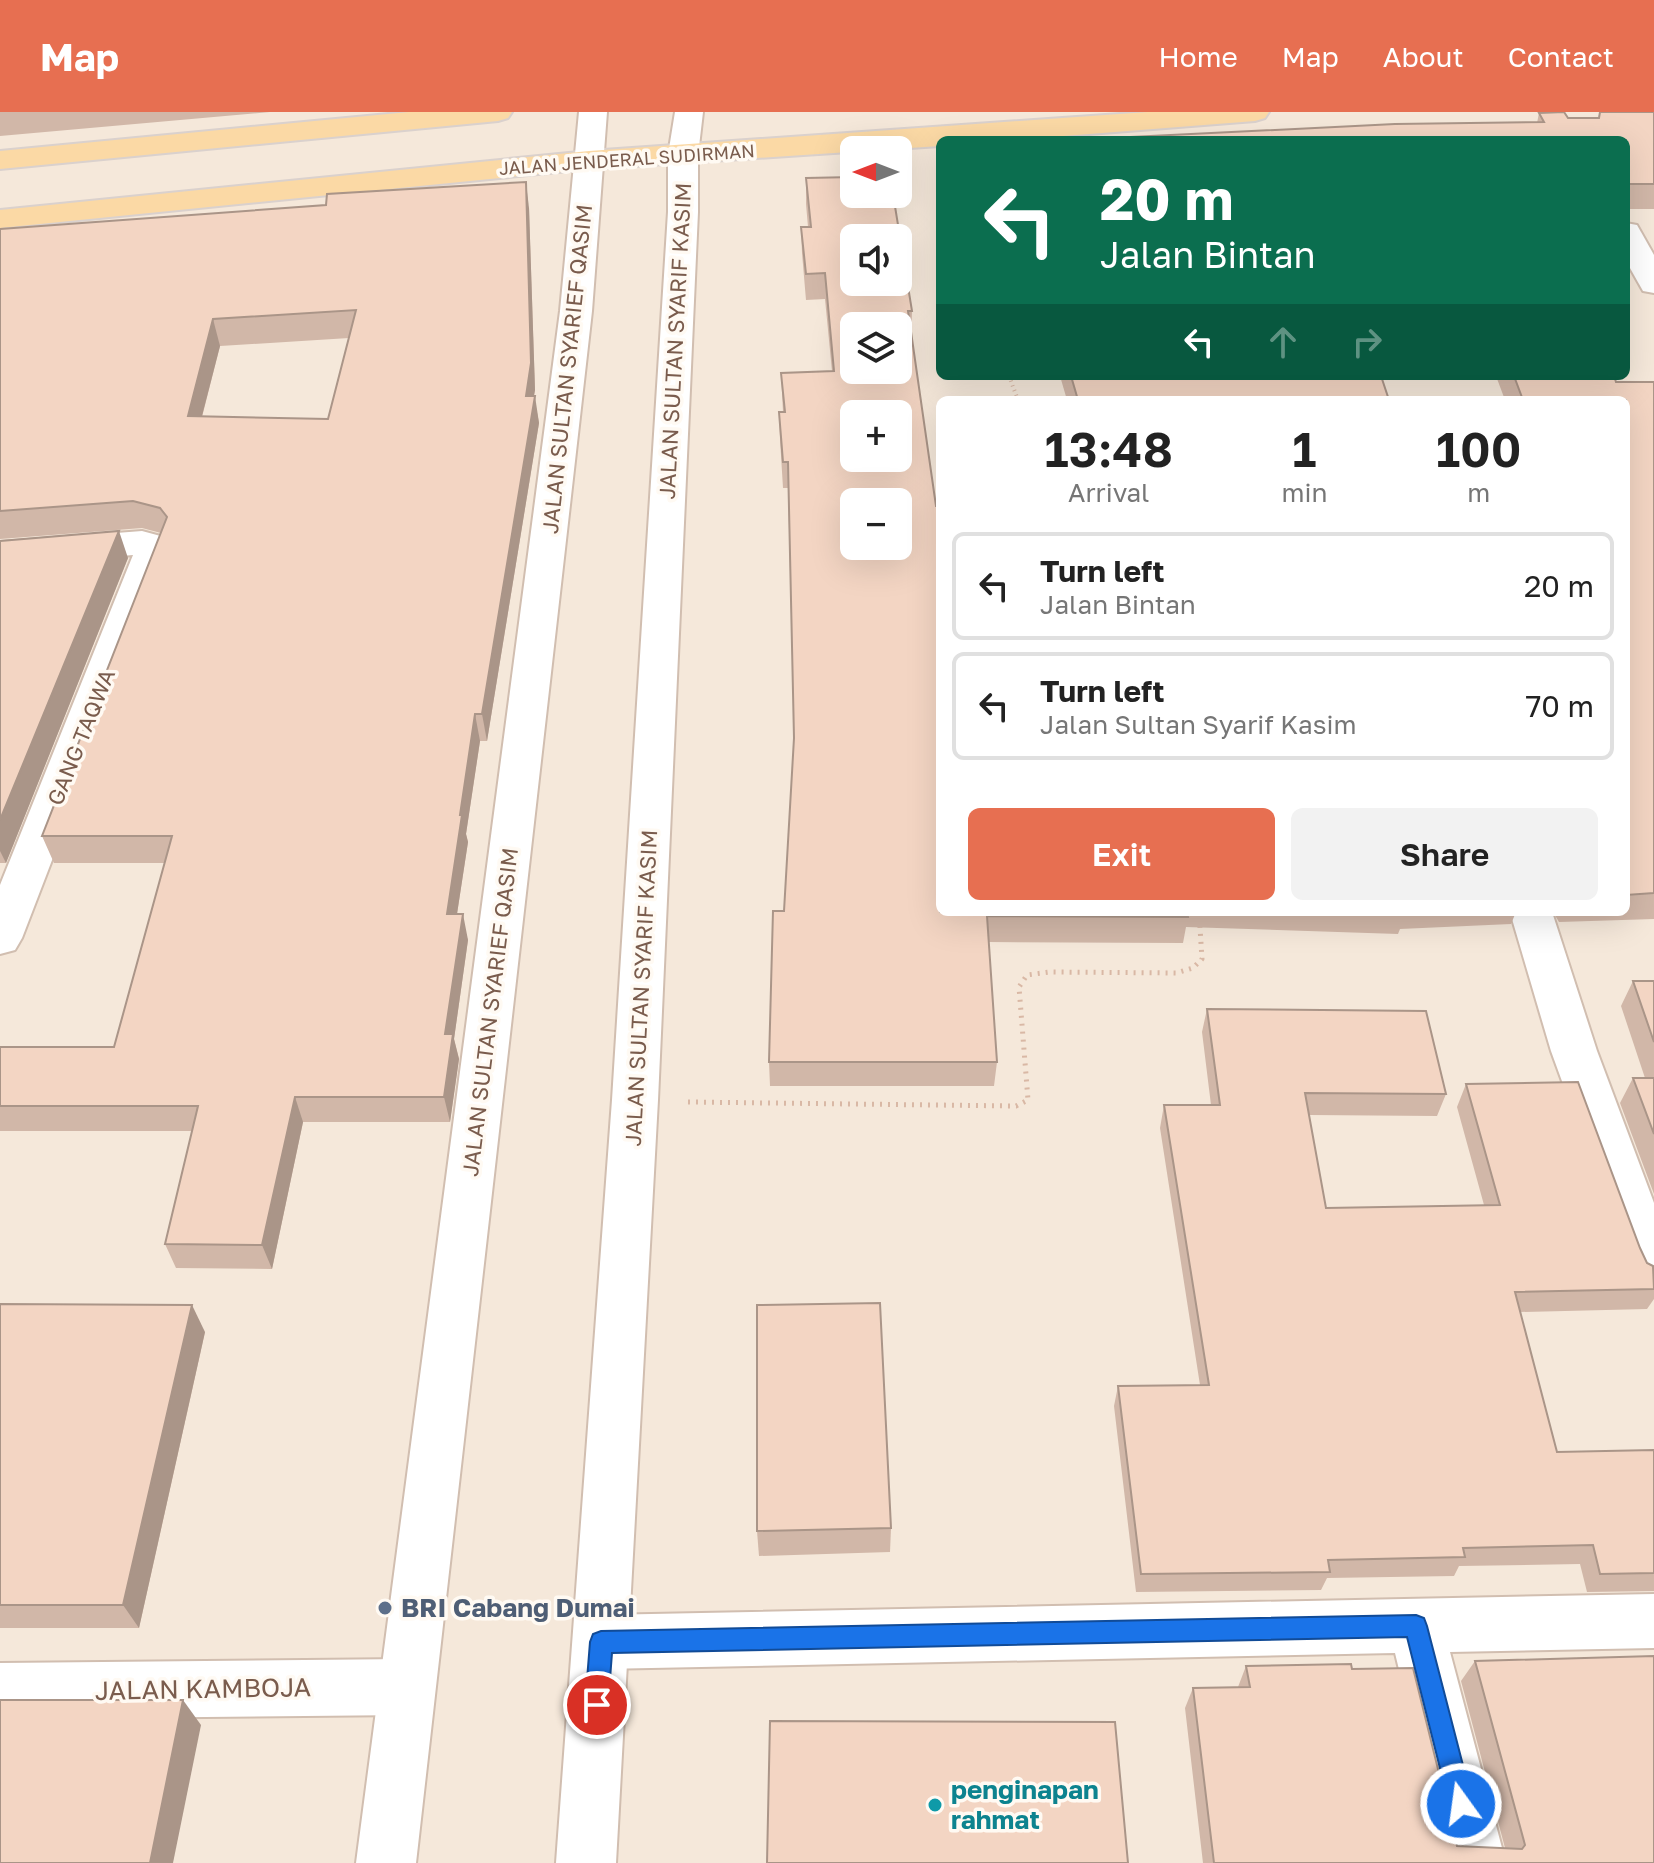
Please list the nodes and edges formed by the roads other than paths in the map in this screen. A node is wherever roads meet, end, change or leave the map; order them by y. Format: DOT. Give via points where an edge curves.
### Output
graph roads {
  1 [pos="498,112"];
  2 [pos="593,112"];
  3 [pos="689,112"];
  4 [pos="1255,112"];
  5 [pos="683,155"];
  6 [pos="0,160"];
  7 [pos="589,160"];
  8 [pos="0,219"];
  9 [pos="1630,239"];
  10 [pos="1654,284"];
  11 [pos="0,554"];
  12 [pos="1532,916"];
  13 [pos="0,938"];
  14 [pos="1654,1268"];
  15 [pos="1654,1621"];
  16 [pos="1416,1626"];
  17 [pos="601,1642"];
  18 [pos="407,1687"];
  19 [pos="0,1691"];
  20 [pos="386,1863"];
  21 [pos="586,1863"];
  22 [pos="1476,1863"];
  1 -- 6 [label="main road"];
  2 -- 7 [label="street"];
  3 -- 5 [label="street, JALAN SULTAN SYARIF KASIM"];
  4 -- 5 [label="main road, JALAN JENDERAL SUDIRMAN"];
  5 -- 7 [label="main road, JALAN JENDERAL SUDIRMAN"];
  5 -- 17 [label="street, JALAN SULTAN SYARIF KASIM" via="635,1100"];
  7 -- 8 [label="main road, JALAN JENDERAL SUDIRMAN"];
  7 -- 18 [label="street, JALAN SULTAN SYARIEF QASIM" via="576,311"];
  9 -- 10 [label="street"];
  11 -- 13 [label="street, GANG TAQWA" via="155,546"];
  12 -- 14 [label="street" via="1574,1051"];
  15 -- 16 [label="street"];
  16 -- 17 [label="street"];
  16 -- 22 [label="street"];
  17 -- 21 [label="street, JALAN SULTAN SYARIF KASIM"];
  18 -- 19 [label="street, JALAN KAMBOJA"];
  18 -- 20 [label="street, JALAN SULTAN SYARIEF QASIM"];
}
